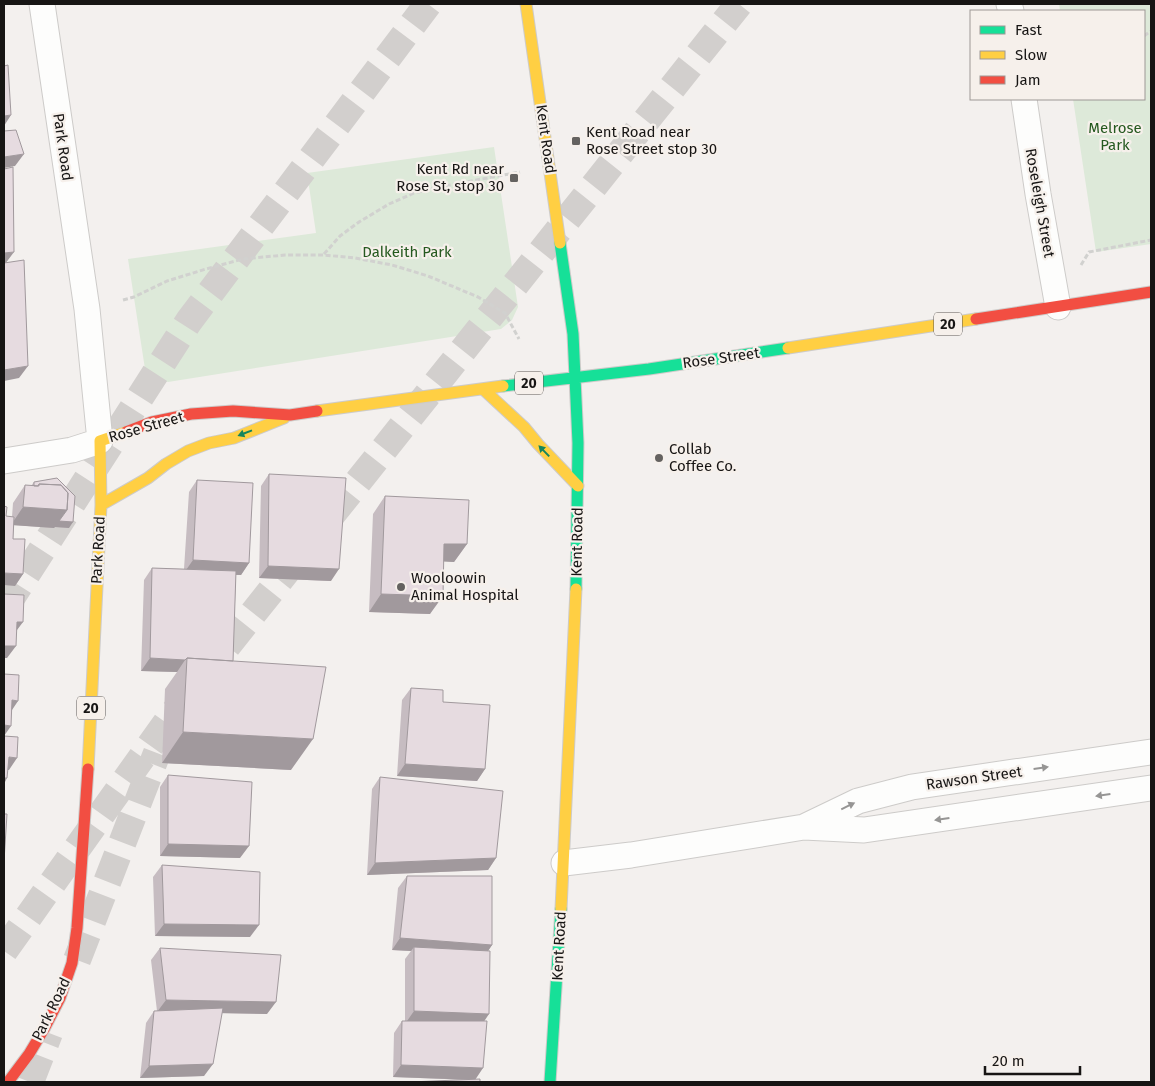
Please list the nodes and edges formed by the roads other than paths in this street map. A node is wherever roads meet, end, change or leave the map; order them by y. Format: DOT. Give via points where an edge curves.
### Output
graph roads {
  1 [pos="42,4"];
  2 [pos="526,4"];
  3 [pos="1024,100"];
  4 [pos="1151,292"];
  5 [pos="1058,307"];
  6 [pos="575,378"];
  7 [pos="483,389"];
  8 [pos="290,415"];
  9 [pos="100,441"];
  10 [pos="4,461"];
  11 [pos="578,486"];
  12 [pos="100,505"];
  13 [pos="1151,752"];
  14 [pos="1151,788"];
  15 [pos="804,827"];
  16 [pos="564,863"];
  17 [pos="8,1082"];
  18 [pos="550,1082"];
  1 -- 9 [label="street, Park Road" via="87,309"];
  2 -- 6 [label="main road, Kent Road" via="573,334"];
  3 -- 5 [label="street, Roseleigh Street"];
  4 -- 5 [label="main road, Rose Street / 20"];
  5 -- 6 [label="main road, Rose Street / 20"];
  6 -- 7 [label="main road, Rose Street / 20"];
  6 -- 11 [label="main road, Kent Road"];
  7 -- 8 [label="main road, Rose Street / 20"];
  11 -- 7 [label="main road, one-way" via="524,427"];
  8 -- 9 [label="main road, Rose Street / 20" via="233,411 191,414 152,422"];
  8 -- 12 [label="main road, Rose Street / 20, one-way" via="234,438 188,451"];
  9 -- 10 [label="street, Rose Street" via="72,450"];
  9 -- 12 [label="main road, Park Road / 20"];
  11 -- 16 [label="main road, Kent Road"];
  12 -- 17 [label="main road, Park Road / 20" via="88,776 72,963 60,998 44,1029"];
  15 -- 13 [label="street, Rawson Street, one-way" via="858,801 912,788"];
  14 -- 15 [label="street, Rawson Street, one-way" via="864,830"];
  15 -- 16 [label="street, Rawson Street"];
  16 -- 18 [label="main road, Kent Road"];
}
